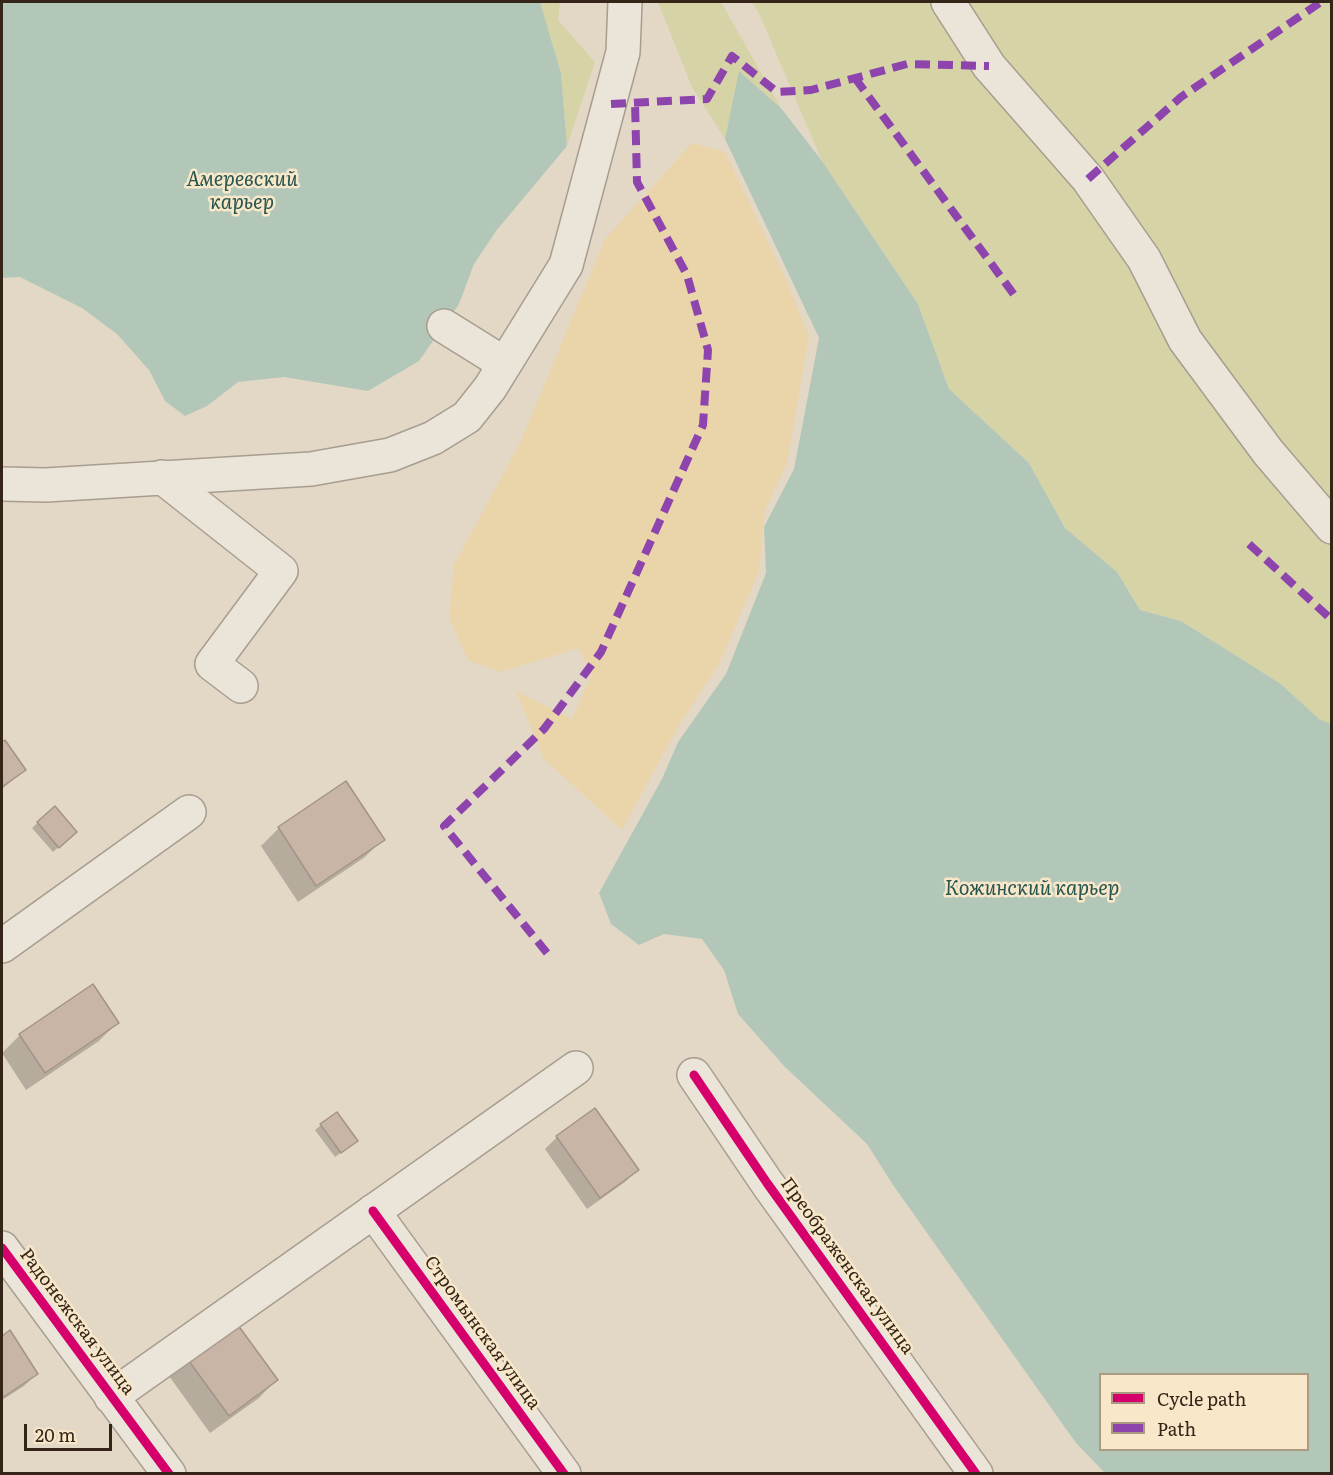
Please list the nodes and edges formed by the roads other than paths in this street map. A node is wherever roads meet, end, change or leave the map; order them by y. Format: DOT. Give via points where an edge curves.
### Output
graph roads {
  1 [pos="624,2"];
  2 [pos="948,2"];
  3 [pos="444,326"];
  4 [pos="505,364"];
  5 [pos="162,477"];
  6 [pos="2,484"];
  7 [pos="1332,527"];
  8 [pos="241,686"];
  9 [pos="189,812"];
  10 [pos="2,946"];
  11 [pos="576,1068"];
  12 [pos="694,1076"];
  13 [pos="373,1211"];
  14 [pos="2,1248"];
  15 [pos="111,1397"];
  16 [pos="169,1473"];
  17 [pos="564,1473"];
  18 [pos="976,1473"];
  1 -- 4 [label="street" via="622,52 566,265"];
  2 -- 7 [label="street" via="989,66 1088,179 1144,260 1185,340 1268,452"];
  3 -- 4 [label="street"];
  4 -- 5 [label="street" via="466,417 434,438 390,455 311,469"];
  5 -- 6 [label="street"];
  5 -- 8 [label="street" via="281,571 212,664"];
  9 -- 10 [label="street"];
  11 -- 13 [label="street"];
  12 -- 18 [label="street, Преображенская улица"];
  13 -- 15 [label="street"];
  13 -- 17 [label="street, Стромынская улица"];
  14 -- 15 [label="street, Радонежская улица"];
  15 -- 16 [label="street, Радонежская улица"];
}
